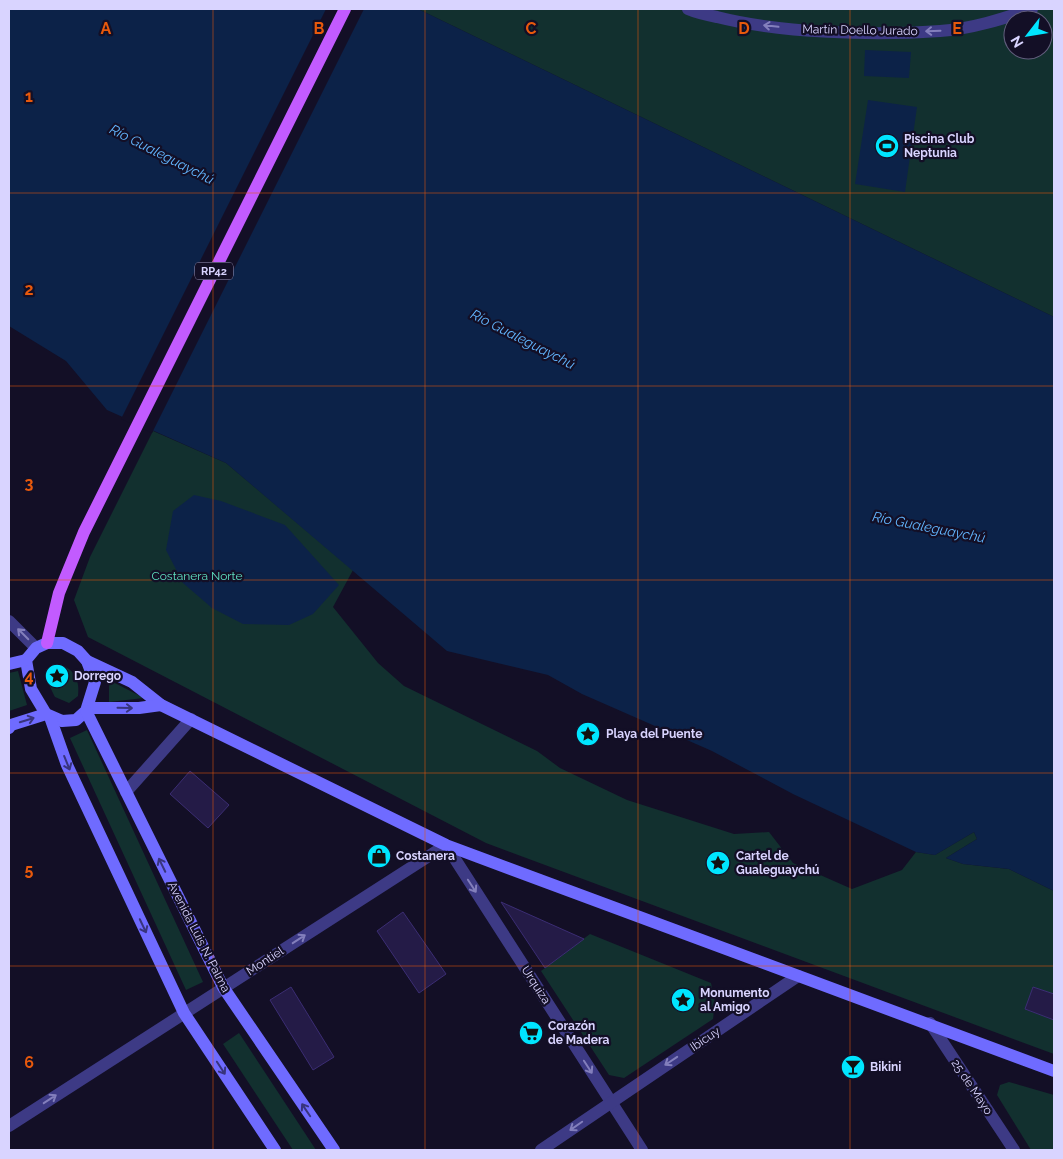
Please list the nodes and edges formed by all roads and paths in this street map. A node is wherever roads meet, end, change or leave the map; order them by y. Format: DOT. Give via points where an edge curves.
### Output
graph roads {
  1 [pos="345,9"];
  2 [pos="688,9"];
  3 [pos="1032,9"];
  4 [pos="9,621"];
  5 [pos="42,646"];
  6 [pos="26,660"];
  7 [pos="87,661"];
  8 [pos="9,664"];
  9 [pos="161,705"];
  10 [pos="87,709"];
  11 [pos="48,716"];
  12 [pos="191,719"];
  13 [pos="9,728"];
  14 [pos="126,792"];
  15 [pos="446,845"];
  16 [pos="798,976"];
  17 [pos="223,987"];
  18 [pos="184,1013"];
  19 [pos="930,1023"];
  20 [pos="1054,1071"];
  21 [pos="611,1102"];
  22 [pos="9,1126"];
  23 [pos="275,1150"];
  24 [pos="334,1150"];
  25 [pos="540,1150"];
  26 [pos="642,1150"];
  27 [pos="1014,1150"];
  1 -- 5 [label="main road, RP42" via="84,532"];
  3 -- 2 [label="street, Martín Doello Jurado, one-way" via="999,20 941,31 894,32 800,29 741,23"];
  5 -- 4 [label="street, one-way"];
  5 -- 6 [label="main road"];
  5 -- 7 [label="main road" via="63,643 78,651"];
  6 -- 8 [label="main road"];
  6 -- 11 [label="main road" via="31,689"];
  7 -- 9 [label="main road" via="132,682"];
  7 -- 10 [label="main road" via="95,682"];
  10 -- 9 [label="main road, one-way"];
  9 -- 12 [label="main road"];
  10 -- 11 [label="main road" via="76,720 62,721"];
  10 -- 14 [label="main road, Avenida Luis N. Palma"];
  13 -- 11 [label="main road, one-way"];
  11 -- 18 [label="main road, one-way" via="67,765"];
  12 -- 14 [label="street"];
  12 -- 15 [label="main road"];
  17 -- 14 [label="main road, Avenida Luis N. Palma, one-way"];
  15 -- 16 [label="main road"];
  17 -- 15 [label="street, Montiel, one-way"];
  15 -- 21 [label="street, Urquiza, one-way"];
  16 -- 19 [label="main road"];
  16 -- 21 [label="street, Ibicuy, one-way"];
  17 -- 18 [label="street, Montiel"];
  24 -- 17 [label="main road, Avenida Luis N. Palma, one-way"];
  22 -- 18 [label="street, Montiel, one-way"];
  18 -- 23 [label="main road, one-way"];
  19 -- 20 [label="main road"];
  19 -- 27 [label="street, 25 de Mayo"];
  21 -- 25 [label="street, Ibicuy, one-way"];
  21 -- 26 [label="street, Urquiza"];
}
